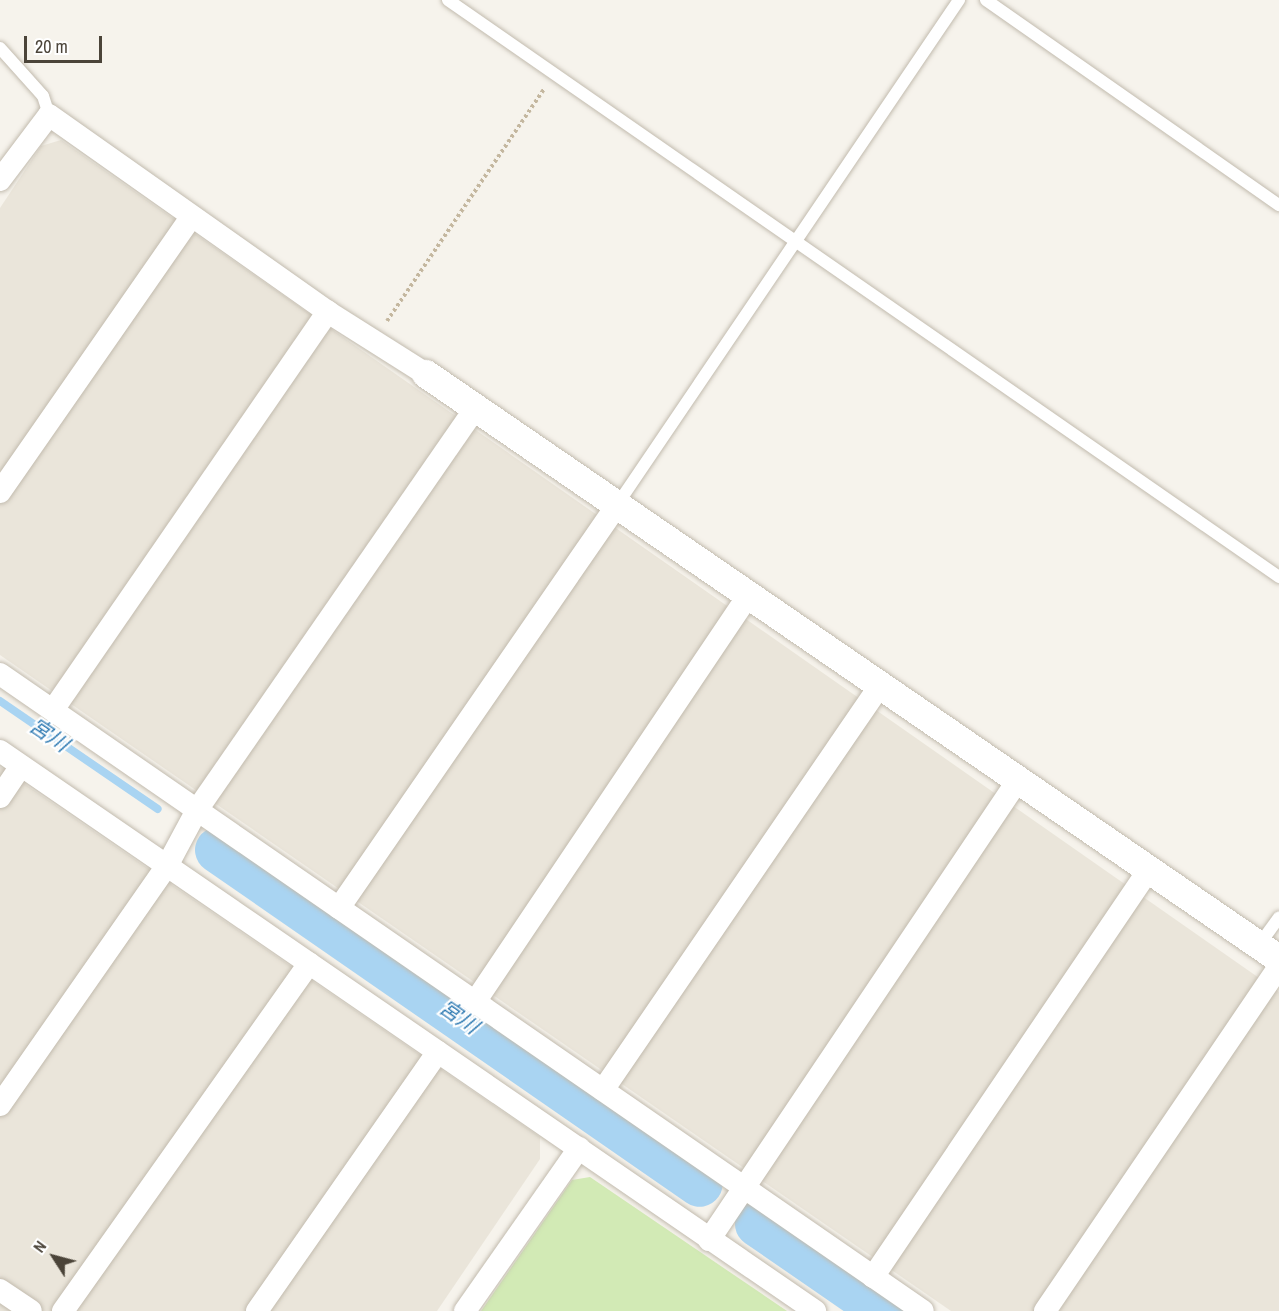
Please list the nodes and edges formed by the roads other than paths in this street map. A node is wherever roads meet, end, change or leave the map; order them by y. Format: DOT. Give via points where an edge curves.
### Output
graph roads {
  1 [pos="448,0"];
  2 [pos="958,0"];
  3 [pos="986,0"];
  4 [pos="0,48"];
  5 [pos="49,115"];
  6 [pos="0,180"];
  7 [pos="1279,205"];
  8 [pos="191,217"];
  9 [pos="797,240"];
  10 [pos="328,312"];
  11 [pos="426,374"];
  12 [pos="475,408"];
  13 [pos="0,492"];
  14 [pos="617,505"];
  15 [pos="1279,577"];
  16 [pos="748,595"];
  17 [pos="0,674"];
  18 [pos="880,686"];
  19 [pos="53,710"];
  20 [pos="0,751"];
  21 [pos="21,766"];
  22 [pos="1018,780"];
  23 [pos="0,796"];
  24 [pos="197,810"];
  25 [pos="167,866"];
  26 [pos="1149,870"];
  27 [pos="339,908"];
  28 [pos="1279,917"];
  29 [pos="1269,952"];
  30 [pos="309,963"];
  31 [pos="1279,967"];
  32 [pos="475,1002"];
  33 [pos="438,1052"];
  34 [pos="603,1090"];
  35 [pos="0,1105"];
  36 [pos="579,1148"];
  37 [pos="744,1187"];
  38 [pos="709,1240"];
  39 [pos="873,1277"];
  40 [pos="0,1290"];
  41 [pos="31,1311"];
  42 [pos="63,1311"];
  43 [pos="257,1311"];
  44 [pos="465,1311"];
  45 [pos="815,1311"];
  46 [pos="923,1311"];
  47 [pos="1045,1311"];
  1 -- 9 [label="lane"];
  2 -- 9 [label="lane"];
  3 -- 7 [label="lane"];
  4 -- 5 [label="lane" via="43,96"];
  5 -- 6 [label="street"];
  5 -- 8 [label="street"];
  8 -- 10 [label="street"];
  8 -- 13 [label="street"];
  9 -- 14 [label="lane"];
  9 -- 15 [label="lane"];
  10 -- 11 [label="street"];
  10 -- 19 [label="street"];
  11 -- 12 [label="street"];
  12 -- 14 [label="street"];
  12 -- 24 [label="street"];
  14 -- 16 [label="street"];
  14 -- 27 [label="street"];
  16 -- 18 [label="street"];
  16 -- 32 [label="street"];
  17 -- 19 [label="street"];
  18 -- 22 [label="street"];
  18 -- 34 [label="street"];
  19 -- 24 [label="street"];
  20 -- 21 [label="street"];
  21 -- 23 [label="street"];
  21 -- 25 [label="street"];
  22 -- 26 [label="street"];
  22 -- 37 [label="street"];
  24 -- 25 [label="street"];
  24 -- 27 [label="street"];
  25 -- 30 [label="street"];
  25 -- 35 [label="street"];
  26 -- 29 [label="street"];
  26 -- 39 [label="street"];
  27 -- 32 [label="street"];
  28 -- 29 [label="lane"];
  30 -- 33 [label="street"];
  30 -- 42 [label="street"];
  31 -- 47 [label="street"];
  32 -- 34 [label="street"];
  33 -- 36 [label="street"];
  33 -- 43 [label="street"];
  34 -- 37 [label="street"];
  36 -- 38 [label="street"];
  36 -- 44 [label="street"];
  37 -- 38 [label="street"];
  37 -- 39 [label="street"];
  38 -- 45 [label="street"];
  39 -- 46 [label="street"];
  40 -- 41 [label="street"];
}
